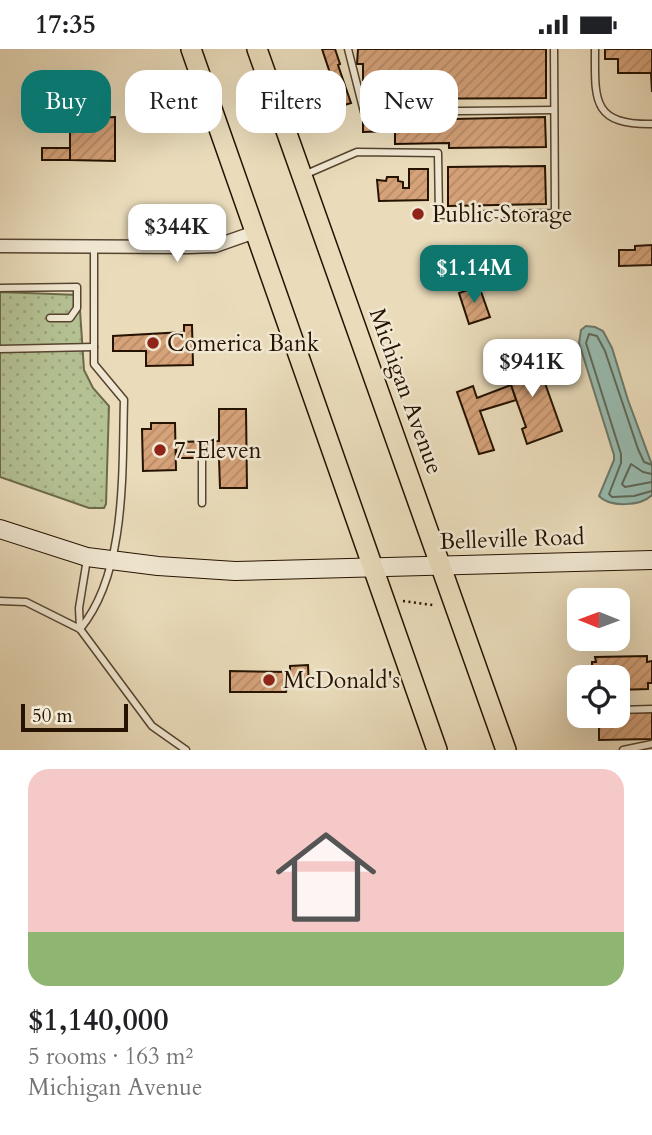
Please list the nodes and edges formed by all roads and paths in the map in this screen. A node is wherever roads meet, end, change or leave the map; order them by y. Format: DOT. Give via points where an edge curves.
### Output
graph roads {
  1 [pos="257,49"];
  2 [pos="348,49"];
  3 [pos="554,49"];
  4 [pos="595,49"];
  5 [pos="194,51"];
  6 [pos="554,110"];
  7 [pos="652,124"];
  8 [pos="302,175"];
  9 [pos="255,232"];
  10 [pos="0,246"];
  11 [pos="93,246"];
  12 [pos="0,288"];
  13 [pos="50,318"];
  14 [pos="94,347"];
  15 [pos="0,349"];
  16 [pos="202,458"];
  17 [pos="202,503"];
  18 [pos="0,529"];
  19 [pos="87,557"];
  20 [pos="111,560"];
  21 [pos="652,560"];
  22 [pos="441,565"];
  23 [pos="372,568"];
  24 [pos="0,601"];
  25 [pos="403,601"];
  26 [pos="433,605"];
  27 [pos="80,629"];
  28 [pos="652,709"];
  29 [pos="630,710"];
  30 [pos="652,744"];
  31 [pos="186,750"];
  32 [pos="437,750"];
  33 [pos="506,750"];
  34 [pos="623,750"];
  1 -- 8 [label="main road, Michigan Avenue"];
  2 -- 6 [label="lane" via="364,112"];
  3 -- 6 [label="lane"];
  4 -- 7 [label="lane" via="595,93 601,106 619,122"];
  5 -- 9 [label="main road"];
  6 -- 8 [label="lane" via="555,213 439,215 438,153 357,152"];
  8 -- 22 [label="main road, Michigan Avenue"];
  9 -- 11 [label="street" via="215,246"];
  9 -- 23 [label="main road"];
  10 -- 11 [label="street"];
  11 -- 14 [label="lane"];
  12 -- 13 [label="lane" via="77,287 77,308 70,318"];
  14 -- 15 [label="lane"];
  14 -- 20 [label="lane" via="94,364 124,400 120,516"];
  16 -- 17 [label="lane"];
  18 -- 19 [label="main road, Belleville Road"];
  19 -- 20 [label="main road, Belleville Road"];
  19 -- 27 [label="lane"];
  20 -- 23 [label="main road, Belleville Road" via="235,571"];
  20 -- 27 [label="lane" via="89,619"];
  21 -- 22 [label="main road, Belleville Road"];
  22 -- 23 [label="main road, Belleville Road"];
  22 -- 33 [label="main road, Michigan Avenue"];
  23 -- 32 [label="main road"];
  24 -- 27 [label="lane" via="26,602"];
  25 -- 26 [label="path"];
  27 -- 31 [label="lane" via="152,726"];
  28 -- 29 [label="lane"];
  30 -- 34 [label="lane"];
}
